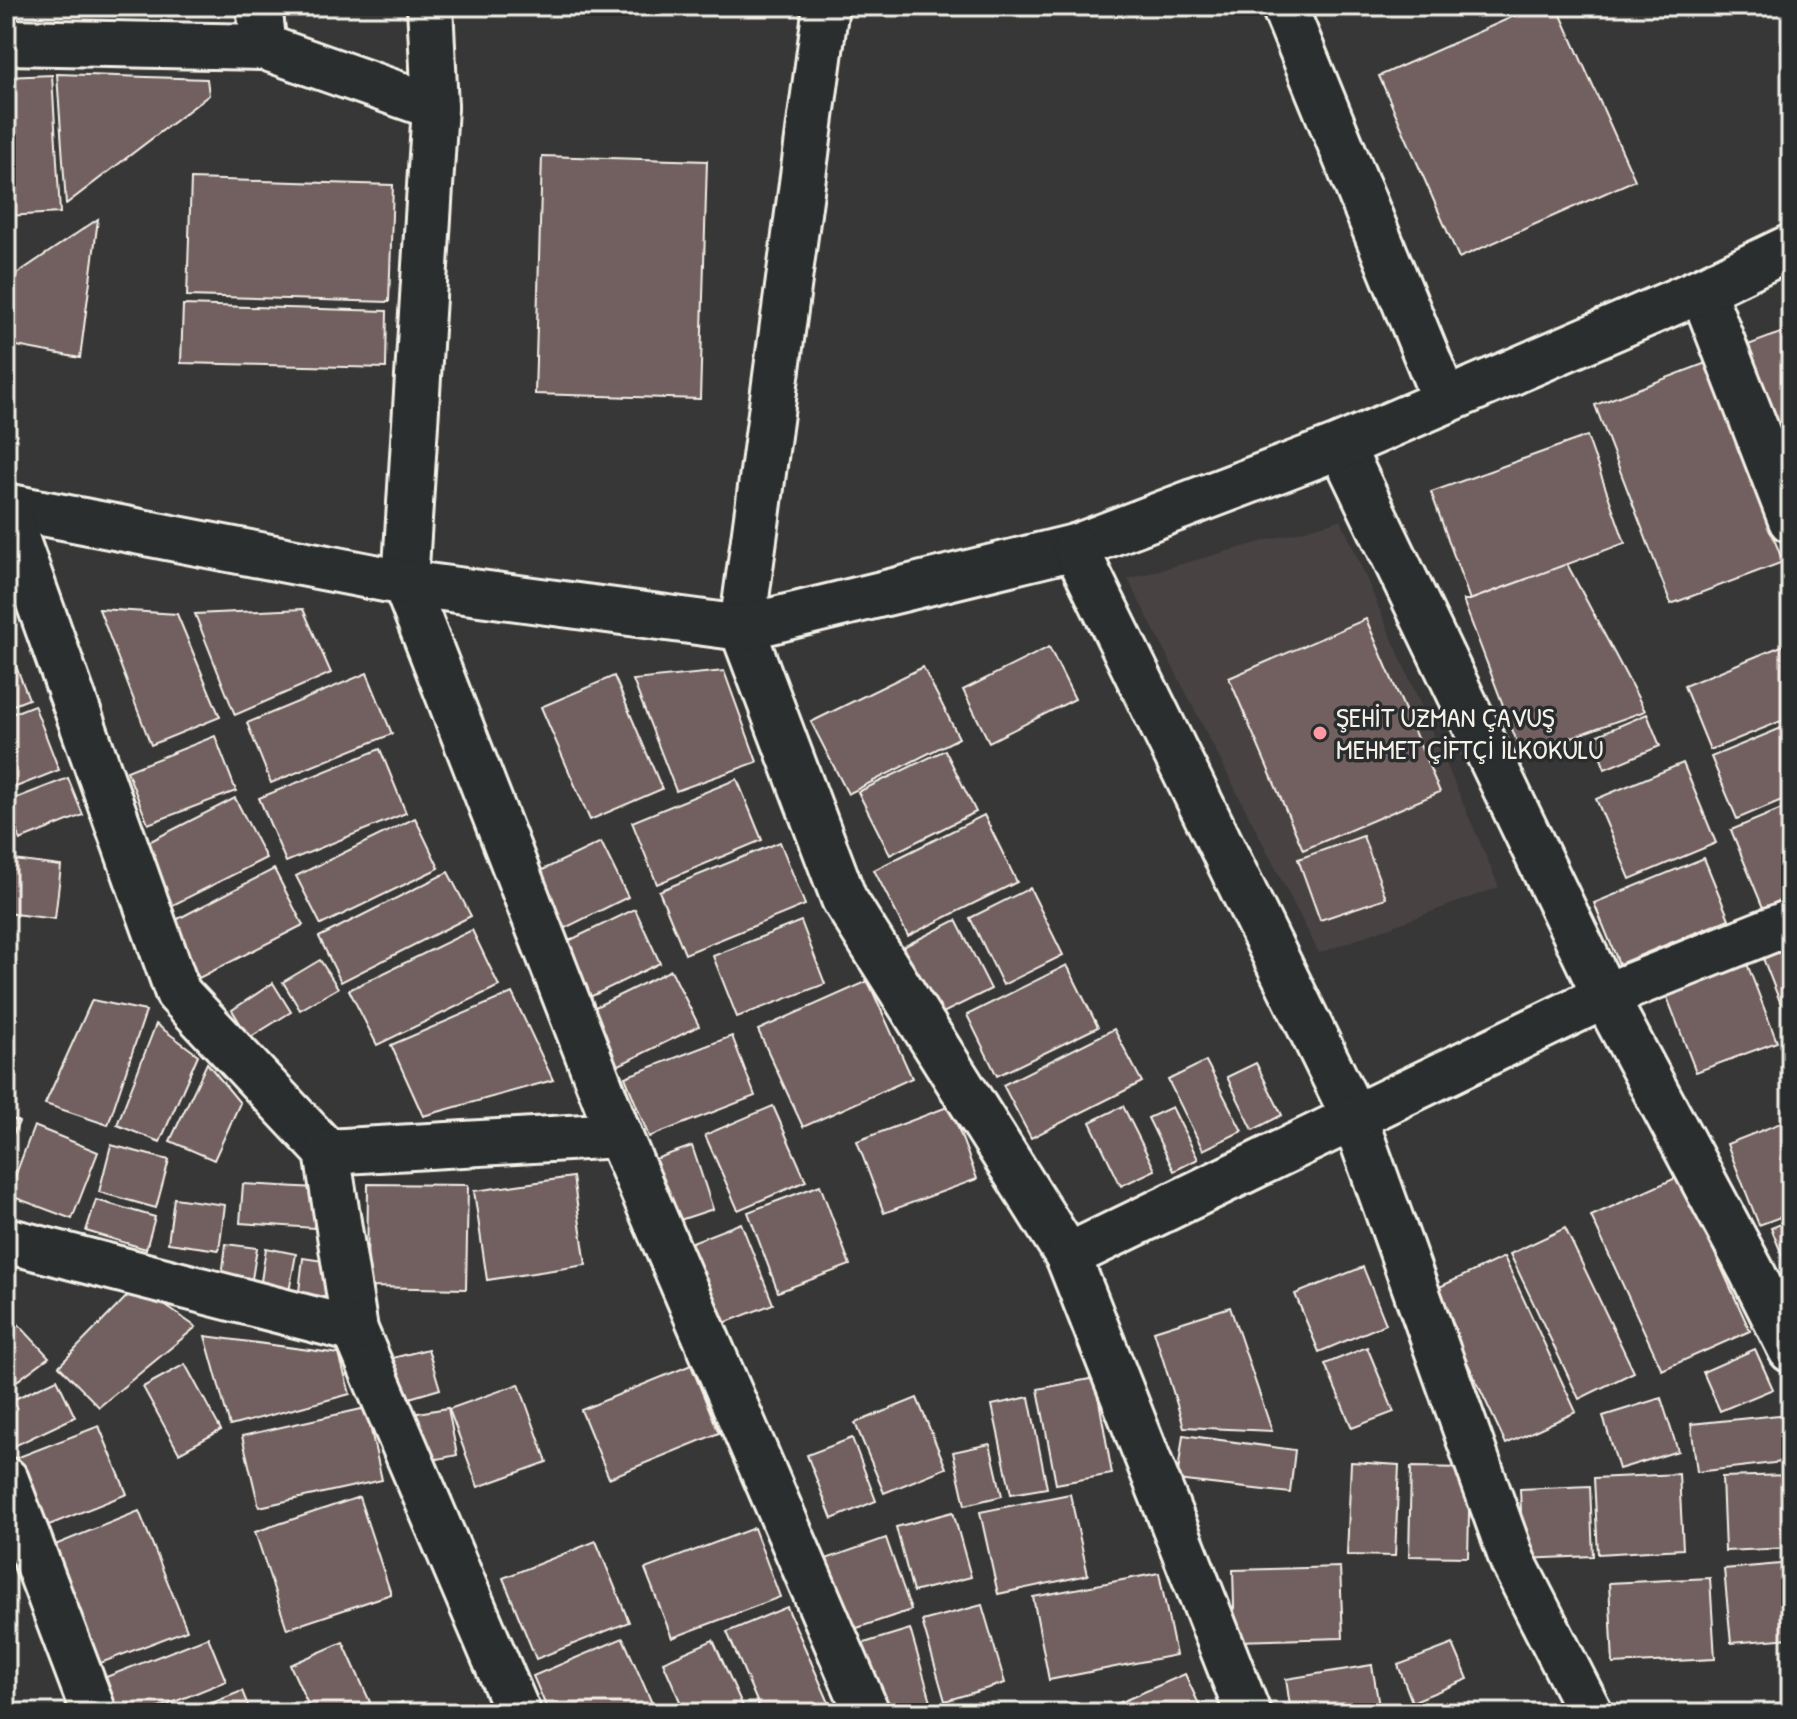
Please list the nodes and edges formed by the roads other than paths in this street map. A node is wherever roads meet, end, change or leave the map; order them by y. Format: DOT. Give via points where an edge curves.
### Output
graph roads {
  1 [pos="430,6"];
  2 [pos="826,6"];
  3 [pos="1284,6"];
  4 [pos="262,26"];
  5 [pos="6,42"];
  6 [pos="435,107"];
  7 [pos="1791,247"];
  8 [pos="1702,290"];
  9 [pos="1445,401"];
  10 [pos="1341,446"];
  11 [pos="6,508"];
  12 [pos="1791,520"];
  13 [pos="1075,547"];
  14 [pos="405,583"];
  15 [pos="742,628"];
  16 [pos="1791,922"];
  17 [pos="1605,996"];
  18 [pos="1354,1117"];
  19 [pos="619,1135"];
  20 [pos="327,1152"];
  21 [pos="6,1240"];
  22 [pos="1068,1256"];
  23 [pos="355,1330"];
  24 [pos="1791,1350"];
  25 [pos="6,1480"];
  26 [pos="94,1713"];
  27 [pos="518,1713"];
  28 [pos="867,1713"];
  29 [pos="1248,1713"];
  30 [pos="1590,1713"];
  1 -- 6 [label="street"];
  2 -- 15 [label="street"];
  3 -- 9 [label="street"];
  4 -- 5 [label="street"];
  4 -- 6 [label="street"];
  6 -- 14 [label="street"];
  7 -- 8 [label="street"];
  8 -- 9 [label="street"];
  8 -- 12 [label="street"];
  9 -- 10 [label="street"];
  10 -- 13 [label="street"];
  10 -- 17 [label="street"];
  11 -- 14 [label="street"];
  11 -- 20 [label="street" via="178,993"];
  13 -- 15 [label="street"];
  13 -- 18 [label="street"];
  14 -- 15 [label="street"];
  14 -- 19 [label="street"];
  15 -- 22 [label="street" via="844,899"];
  16 -- 17 [label="street"];
  17 -- 18 [label="street"];
  17 -- 24 [label="street"];
  18 -- 22 [label="street"];
  18 -- 30 [label="street" via="1513,1562"];
  19 -- 20 [label="street"];
  19 -- 28 [label="street"];
  20 -- 23 [label="street"];
  21 -- 23 [label="street"];
  22 -- 29 [label="street"];
  23 -- 27 [label="street"];
  25 -- 26 [label="street"];
}
